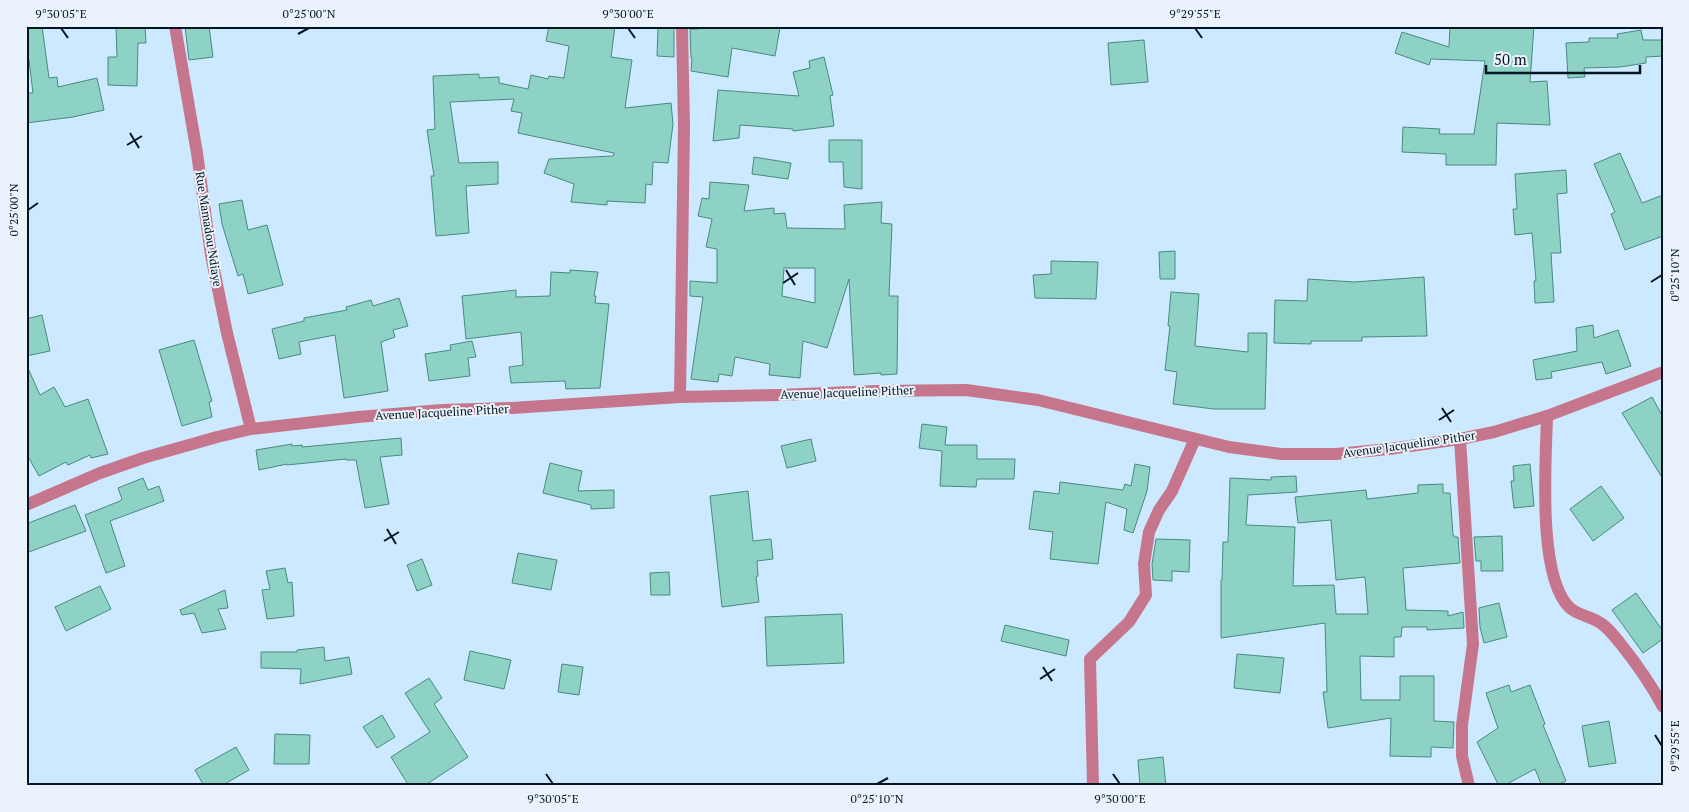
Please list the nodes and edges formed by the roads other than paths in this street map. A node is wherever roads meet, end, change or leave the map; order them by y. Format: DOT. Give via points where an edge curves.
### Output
graph roads {
  1 [pos="175,26"];
  2 [pos="682,26"];
  3 [pos="1663,372"];
  4 [pos="680,397"];
  5 [pos="1547,416"];
  6 [pos="252,429"];
  7 [pos="1195,439"];
  8 [pos="1460,439"];
  9 [pos="26,505"];
  10 [pos="1663,707"];
  11 [pos="1093,786"];
  12 [pos="1469,786"];
  1 -- 6 [label="street, Rue Mamadou Ndiaye" via="211,255"];
  2 -- 4 [label="street" via="684,127"];
  3 -- 5 [label="street, Avenue Jacqueline Pither"];
  4 -- 6 [label="street, Avenue Jacqueline Pither" via="412,412"];
  4 -- 7 [label="street, Avenue Jacqueline Pither" via="966,390 1038,400"];
  5 -- 8 [label="street, Avenue Jacqueline Pither"];
  5 -- 10 [label="street" via="1544,513 1552,567 1560,594 1570,608 1605,625 1639,666"];
  6 -- 9 [label="street, Avenue Jacqueline Pither" via="143,458"];
  7 -- 8 [label="street, Avenue Jacqueline Pither" via="1256,452 1309,455 1362,452"];
  7 -- 11 [label="street" via="1149,532 1144,564 1146,595 1129,622 1090,659"];
  8 -- 12 [label="street" via="1473,644 1462,725 1462,756"];
}
